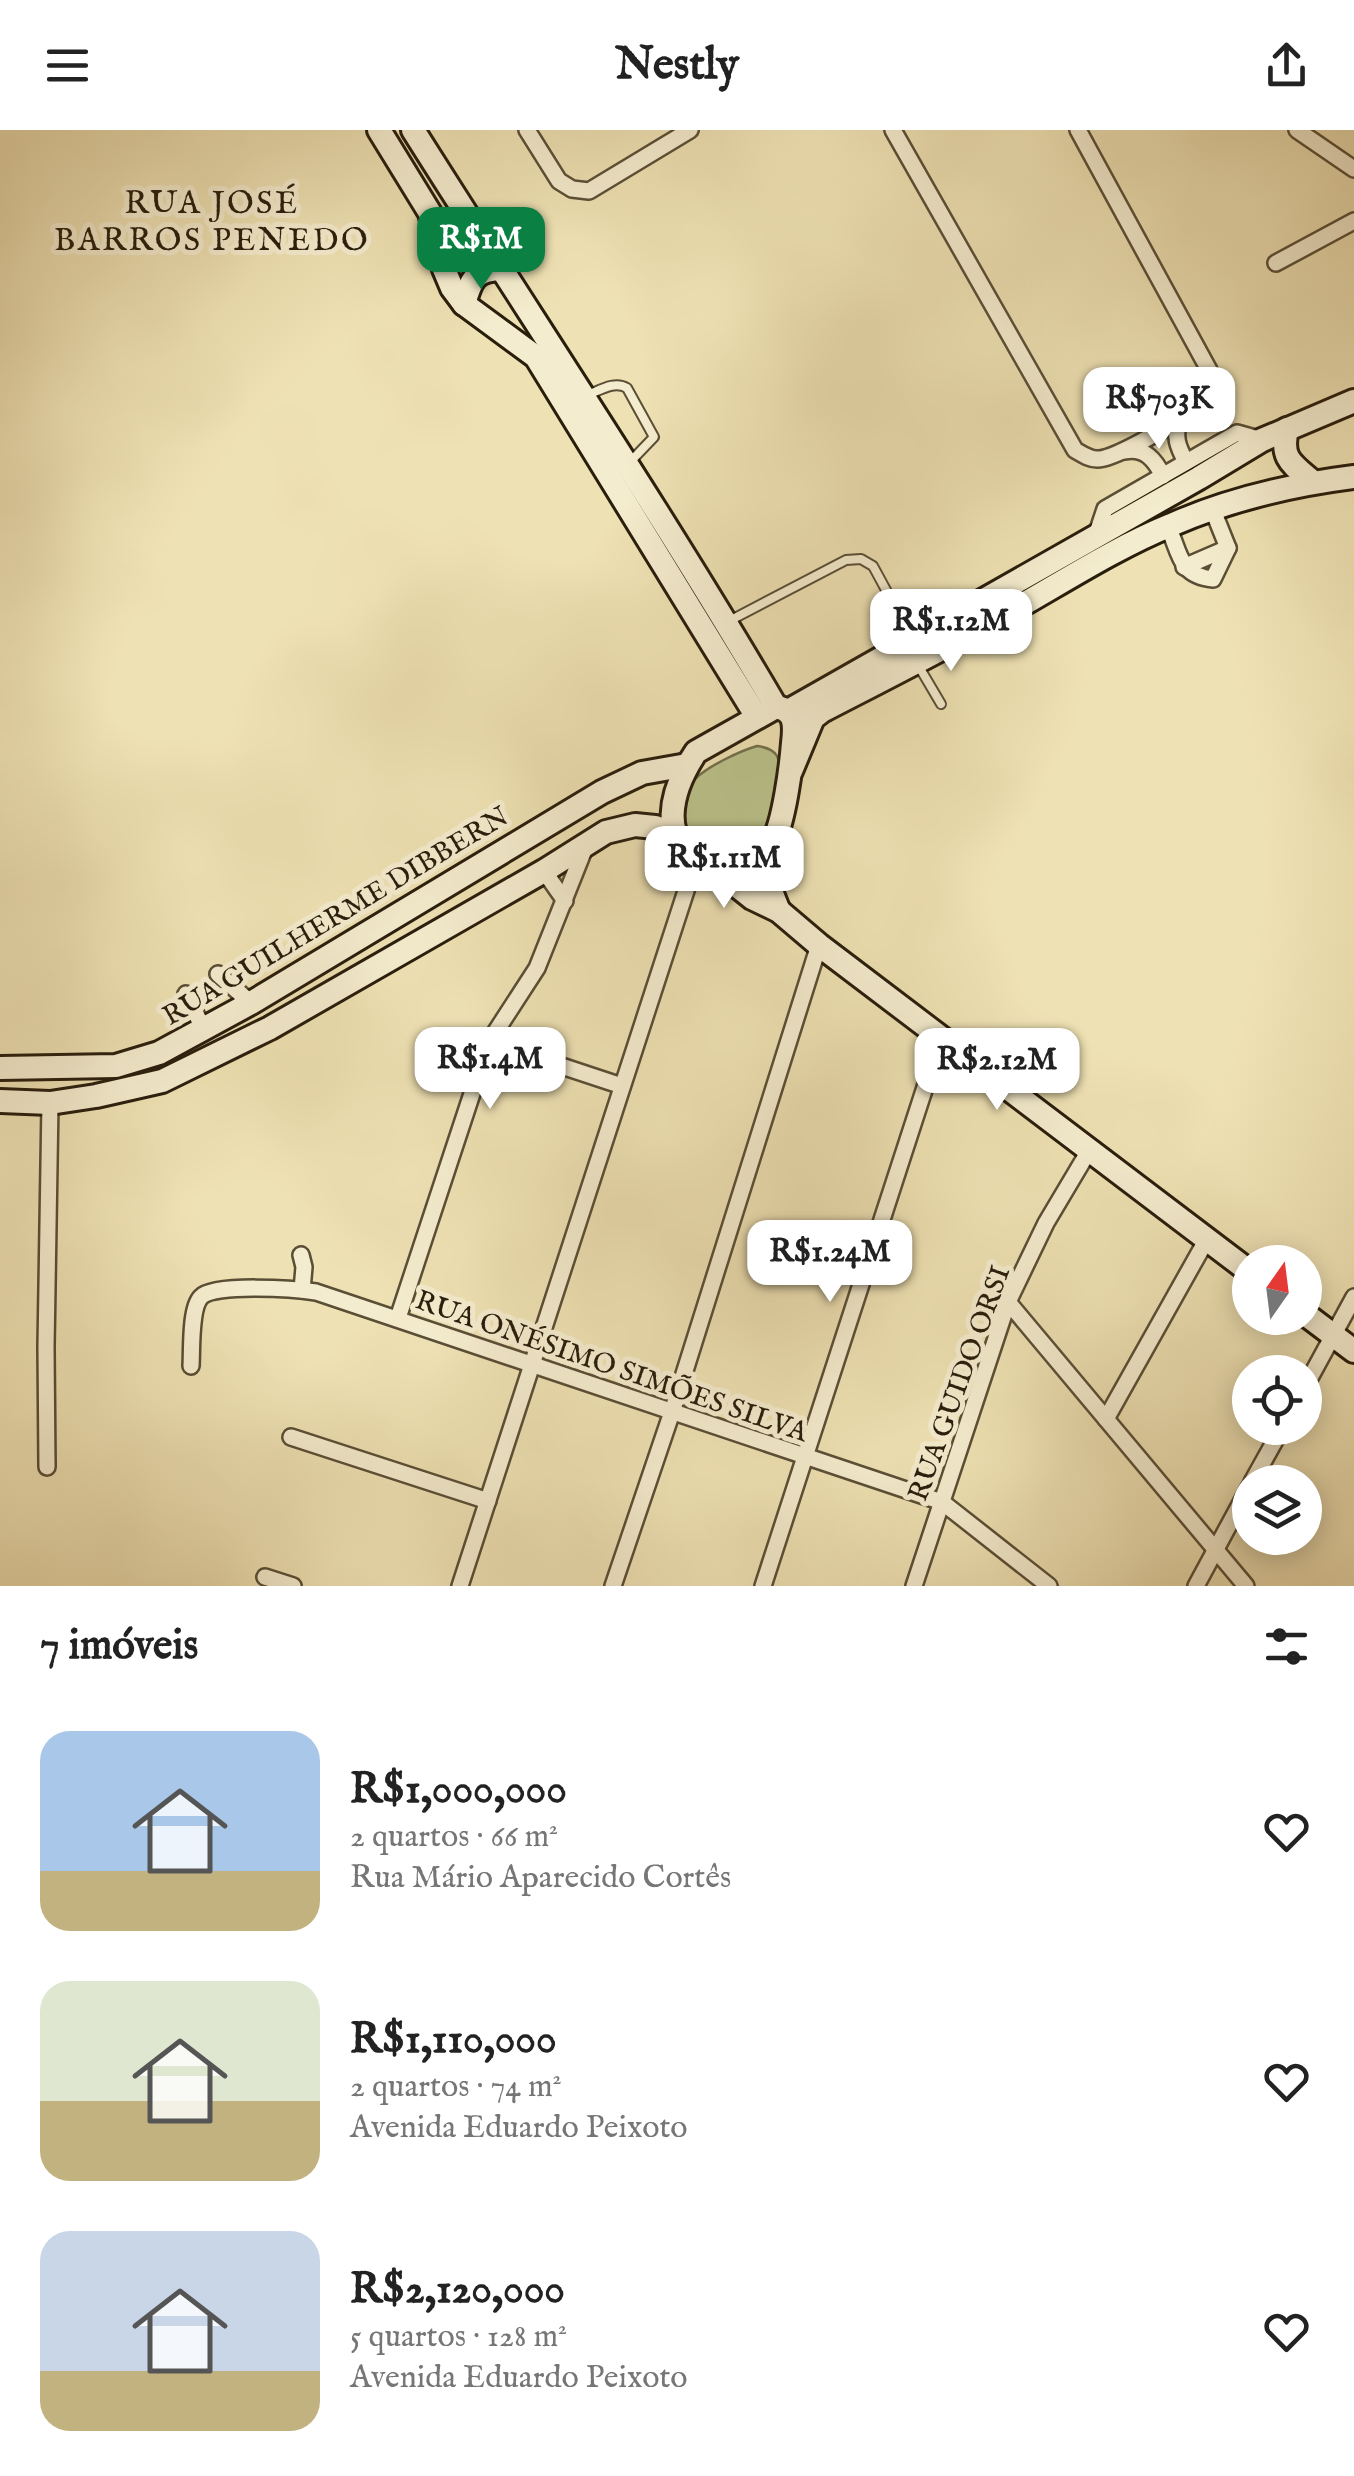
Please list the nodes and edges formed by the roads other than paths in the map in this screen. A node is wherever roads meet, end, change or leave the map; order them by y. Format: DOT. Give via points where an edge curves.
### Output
graph roads {
  1 [pos="379,130"];
  2 [pos="413,130"];
  3 [pos="527,130"];
  4 [pos="690,130"];
  5 [pos="894,130"];
  6 [pos="1078,130"];
  7 [pos="1296,130"];
  8 [pos="1354,169"];
  9 [pos="1354,221"];
  10 [pos="488,249"];
  11 [pos="1276,263"];
  12 [pos="444,269"];
  13 [pos="501,269"];
  14 [pos="464,304"];
  15 [pos="586,396"];
  16 [pos="1354,401"];
  17 [pos="1180,419"];
  18 [pos="1287,429"];
  19 [pos="1262,440"];
  20 [pos="1121,452"];
  21 [pos="1186,462"];
  22 [pos="627,465"];
  23 [pos="1163,476"];
  24 [pos="1354,477"];
  25 [pos="1314,482"];
  26 [pos="1264,492"];
  27 [pos="1213,512"];
  28 [pos="1170,530"];
  29 [pos="1096,536"];
  30 [pos="1228,548"];
  31 [pos="1184,567"];
  32 [pos="727,622"];
  33 [pos="915,652"];
  34 [pos="940,704"];
  35 [pos="774,712"];
  36 [pos="688,765"];
  37 [pos="791,771"];
  38 [pos="675,834"];
  39 [pos="586,844"];
  40 [pos="772,845"];
  41 [pos="700,858"];
  42 [pos="544,871"];
  43 [pos="565,901"];
  44 [pos="779,912"];
  45 [pos="819,945"];
  46 [pos="218,974"];
  47 [pos="186,994"];
  48 [pos="250,1003"];
  49 [pos="204,1030"];
  50 [pos="941,1038"];
  51 [pos="490,1042"];
  52 [pos="0,1068"];
  53 [pos="622,1086"];
  54 [pos="0,1101"];
  55 [pos="50,1103"];
  56 [pos="1090,1149"];
  57 [pos="1207,1239"];
  58 [pos="301,1255"];
  59 [pos="1232,1258"];
  60 [pos="302,1290"];
  61 [pos="1354,1297"];
  62 [pos="1008,1302"];
  63 [pos="398,1318"];
  64 [pos="1322,1327"];
  65 [pos="1334,1336"];
  66 [pos="1354,1351"];
  67 [pos="1322,1357"];
  68 [pos="532,1364"];
  69 [pos="191,1366"];
  70 [pos="672,1412"];
  71 [pos="1106,1419"];
  72 [pos="290,1437"];
  73 [pos="806,1457"];
  74 [pos="47,1466"];
  75 [pos="488,1501"];
  76 [pos="942,1502"];
  77 [pos="1232,1518"];
  78 [pos="1215,1549"];
  79 [pos="265,1577"];
  80 [pos="293,1586"];
  81 [pos="460,1586"];
  82 [pos="613,1586"];
  83 [pos="763,1586"];
  84 [pos="914,1586"];
  85 [pos="1048,1586"];
  86 [pos="1196,1586"];
  87 [pos="1246,1586"];
  1 -- 12 [label="street" via="430,213"];
  2 -- 10 [label="street"];
  3 -- 4 [label="street" via="558,181 589,191"];
  5 -- 20 [label="street" via="1075,450 1101,460"];
  6 -- 17 [label="street" via="1210,370 1206,400"];
  7 -- 8 [label="street"];
  9 -- 11 [label="street"];
  10 -- 12 [label="street" via="473,268"];
  10 -- 13 [label="street"];
  12 -- 14 [label="street"];
  13 -- 14 [label="street" via="476,276"];
  13 -- 15 [label="street"];
  14 -- 35 [label="street" via="536,357"];
  15 -- 22 [label="street"];
  15 -- 22 [label="lane" via="614,384 627,388 654,437"];
  16 -- 18 [label="street"];
  17 -- 20 [label="street"];
  17 -- 21 [label="street" via="1175,433"];
  18 -- 19 [label="street"];
  18 -- 25 [label="street" via="1286,456"];
  19 -- 21 [label="street" via="1236,433"];
  19 -- 26 [label="street" via="1274,462"];
  19 -- 29 [label="street"];
  20 -- 23 [label="street" via="1154,458"];
  21 -- 23 [label="street"];
  22 -- 32 [label="street"];
  23 -- 29 [label="street" via="1105,510"];
  24 -- 25 [label="street"];
  25 -- 26 [label="street"];
  26 -- 27 [label="street"];
  27 -- 28 [label="street"];
  27 -- 30 [label="street"];
  28 -- 31 [label="street"];
  28 -- 33 [label="street"];
  29 -- 33 [label="street"];
  30 -- 31 [label="street"];
  30 -- 31 [label="street" via="1214,580"];
  32 -- 33 [label="lane" via="846,560 861,559 873,566"];
  32 -- 35 [label="street"];
  33 -- 34 [label="lane"];
  33 -- 35 [label="street"];
  33 -- 37 [label="street" via="813,718"];
  35 -- 36 [label="street" via="696,752"];
  35 -- 37 [label="street" via="793,718"];
  36 -- 38 [label="street" via="673,805"];
  36 -- 48 [label="street, RUA GUILHERME DIBBERN" via="642,772 602,792"];
  37 -- 40 [label="street"];
  38 -- 39 [label="street, RUA GUILHERME DIBBERN" via="635,825"];
  38 -- 41 [label="street"];
  39 -- 42 [label="street, RUA GUILHERME DIBBERN"];
  39 -- 43 [label="street"];
  40 -- 41 [label="street" via="740,862"];
  40 -- 44 [label="street" via="766,872"];
  41 -- 44 [label="street"];
  41 -- 53 [label="street"];
  42 -- 43 [label="street"];
  42 -- 55 [label="street, RUA GUILHERME DIBBERN" via="224,1052 162,1081"];
  43 -- 51 [label="street" via="537,968"];
  44 -- 45 [label="street"];
  45 -- 50 [label="street"];
  45 -- 70 [label="street"];
  46 -- 48 [label="street"];
  47 -- 49 [label="street"];
  48 -- 49 [label="street, RUA GUILHERME DIBBERN"];
  49 -- 52 [label="street, RUA GUILHERME DIBBERN" via="116,1066"];
  50 -- 56 [label="street"];
  50 -- 73 [label="street"];
  51 -- 53 [label="street"];
  51 -- 63 [label="street"];
  53 -- 68 [label="street"];
  54 -- 55 [label="street, RUA GUILHERME DIBBERN"];
  55 -- 74 [label="street"];
  56 -- 57 [label="street"];
  56 -- 62 [label="street, RUA GUIDO ORSI"];
  57 -- 59 [label="street"];
  57 -- 71 [label="street"];
  58 -- 60 [label="street"];
  60 -- 63 [label="street, RUA ONÉSIMO SIMÕES SILVA"];
  60 -- 69 [label="street, RUA ONÉSIMO SIMÕES SILVA" via="213,1290 201,1297"];
  61 -- 65 [label="street"];
  62 -- 71 [label="street"];
  62 -- 76 [label="street, RUA GUIDO ORSI"];
  63 -- 68 [label="street, RUA ONÉSIMO SIMÕES SILVA"];
  64 -- 65 [label="street"];
  65 -- 66 [label="street"];
  65 -- 67 [label="street"];
  68 -- 70 [label="street, RUA ONÉSIMO SIMÕES SILVA"];
  68 -- 75 [label="street"];
  70 -- 73 [label="street, RUA ONÉSIMO SIMÕES SILVA"];
  70 -- 82 [label="street"];
  71 -- 78 [label="street"];
  72 -- 75 [label="street"];
  73 -- 76 [label="street, RUA ONÉSIMO SIMÕES SILVA"];
  73 -- 83 [label="street"];
  75 -- 81 [label="street"];
  76 -- 84 [label="street, RUA GUIDO ORSI"];
  76 -- 85 [label="street, RUA ONÉSIMO SIMÕES SILVA"];
  77 -- 78 [label="street"];
  78 -- 86 [label="street"];
  78 -- 87 [label="street"];
  79 -- 80 [label="street"];
}
